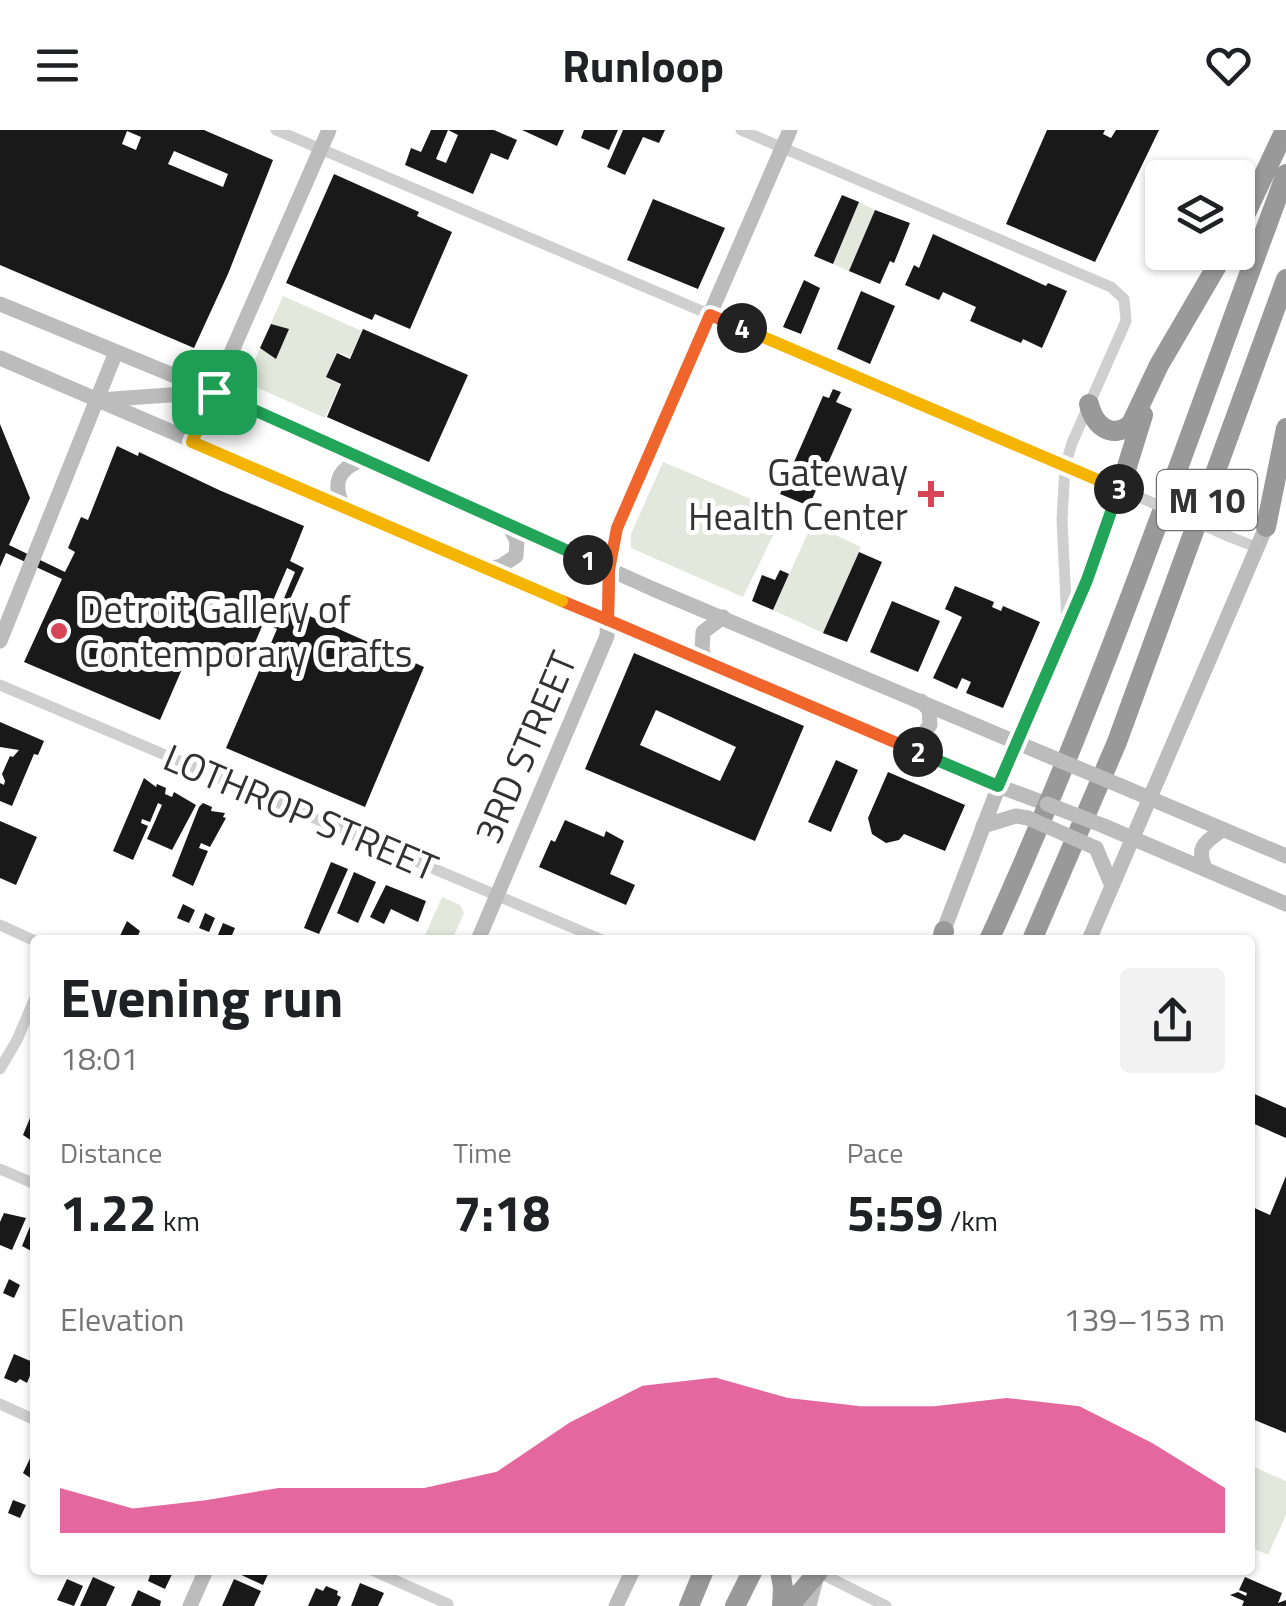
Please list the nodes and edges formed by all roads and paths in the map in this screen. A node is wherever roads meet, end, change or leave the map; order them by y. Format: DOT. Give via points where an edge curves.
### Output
graph roads {
  1 [pos="276,130"];
  2 [pos="329,130"];
  3 [pos="741,130"];
  4 [pos="790,130"];
  5 [pos="1285,130"];
  6 [pos="782,148"];
  7 [pos="320,149"];
  8 [pos="1286,174"];
  9 [pos="1255,194"];
  10 [pos="1214,270"];
  11 [pos="1286,279"];
  12 [pos="0,304"];
  13 [pos="710,315"];
  14 [pos="116,352"];
  15 [pos="0,358"];
  16 [pos="1159,365"];
  17 [pos="214,392"];
  18 [pos="95,401"];
  19 [pos="1089,404"];
  20 [pos="1286,428"];
  21 [pos="192,442"];
  22 [pos="363,459"];
  23 [pos="1066,466"];
  24 [pos="1286,486"];
  25 [pos="1120,490"];
  26 [pos="343,507"];
  27 [pos="508,524"];
  28 [pos="1266,527"];
  29 [pos="1258,548"];
  30 [pos="488,569"];
  31 [pos="609,570"];
  32 [pos="723,616"];
  33 [pos="608,620"];
  34 [pos="1067,627"];
  35 [pos="0,642"];
  36 [pos="707,662"];
  37 [pos="0,684"];
  38 [pos="921,700"];
  39 [pos="1016,741"];
  40 [pos="899,744"];
  41 [pos="998,786"];
  42 [pos="1150,798"];
  43 [pos="983,826"];
  44 [pos="1224,829"];
  45 [pos="1132,838"];
  46 [pos="1286,856"];
  47 [pos="1206,870"];
  48 [pos="1112,886"];
  49 [pos="1285,886"];
  50 [pos="497,895"];
  51 [pos="1286,904"];
  52 [pos="0,926"];
  53 [pos="480,935"];
  54 [pos="590,935"];
  55 [pos="943,935"];
  56 [pos="991,935"];
  57 [pos="1034,935"];
  58 [pos="1090,935"];
  59 [pos="30,939"];
  60 [pos="30,1010"];
  61 [pos="0,1069"];
  62 [pos="0,1169"];
  63 [pos="30,1182"];
  64 [pos="0,1404"];
  65 [pos="30,1418"];
  66 [pos="204,1575"];
  67 [pos="383,1575"];
  68 [pos="630,1575"];
  69 [pos="702,1575"];
  70 [pos="749,1575"];
  71 [pos="781,1575"];
  72 [pos="813,1575"];
  73 [pos="816,1575"];
  74 [pos="825,1575"];
  75 [pos="448,1604"];
  76 [pos="190,1606"];
  77 [pos="616,1606"];
  78 [pos="689,1606"];
  79 [pos="734,1606"];
  80 [pos="785,1606"];
  81 [pos="808,1606"];
  82 [pos="886,1606"];
  1 -- 7 [label="street"];
  2 -- 7 [label="main road"];
  3 -- 6 [label="street"];
  4 -- 6 [label="main road, 3RD STREET"];
  5 -- 9 [label="highway"];
  6 -- 13 [label="main road, 3RD STREET"];
  6 -- 19 [label="street" via="1118,293 1126,321"];
  7 -- 13 [label="street"];
  7 -- 17 [label="main road"];
  8 -- 56 [label="highway, M 10" via="1115,642"];
  10 -- 16 [label="highway"];
  11 -- 57 [label="highway, M 10" via="1117,742"];
  12 -- 14 [label="main road"];
  13 -- 23 [label="street"];
  13 -- 31 [label="main road, 3RD STREET" via="617,528"];
  14 -- 17 [label="main road"];
  14 -- 18 [label="main road"];
  15 -- 18 [label="main road"];
  16 -- 19 [label="highway" via="1124,431 1102,427"];
  16 -- 25 [label="highway"];
  17 -- 18 [label="main road"];
  17 -- 21 [label="main road"];
  17 -- 22 [label="main road"];
  18 -- 21 [label="main road"];
  18 -- 35 [label="main road"];
  19 -- 23 [label="street"];
  20 -- 28 [label="highway"];
  21 -- 26 [label="main road"];
  22 -- 26 [label="main road" via="340,474"];
  22 -- 27 [label="main road"];
  23 -- 25 [label="street"];
  23 -- 34 [label="street"];
  24 -- 28 [label="street"];
  25 -- 29 [label="street, bridge"];
  25 -- 34 [label="main road"];
  26 -- 30 [label="main road"];
  27 -- 30 [label="main road" via="518,541 516,556"];
  27 -- 31 [label="main road"];
  28 -- 29 [label="main road"];
  29 -- 42 [label="main road"];
  30 -- 33 [label="main road"];
  31 -- 32 [label="main road"];
  31 -- 33 [label="main road, 3RD STREET"];
  32 -- 36 [label="main road" via="703,632"];
  32 -- 38 [label="main road"];
  33 -- 36 [label="main road"];
  33 -- 50 [label="main road, 3RD STREET" via="607,636"];
  34 -- 39 [label="main road"];
  36 -- 40 [label="main road"];
  37 -- 50 [label="street, LOTHROP STREET"];
  38 -- 39 [label="main road"];
  38 -- 40 [label="main road" via="930,725 920,738"];
  39 -- 41 [label="main road"];
  39 -- 42 [label="main road, bridge"];
  40 -- 41 [label="main road"];
  41 -- 43 [label="main road"];
  41 -- 45 [label="main road, bridge"];
  42 -- 44 [label="main road"];
  42 -- 45 [label="main road"];
  43 -- 48 [label="main road, bridge" via="1028,818 1096,848"];
  43 -- 55 [label="main road"];
  44 -- 46 [label="main road"];
  44 -- 47 [label="main road" via="1201,849"];
  45 -- 47 [label="main road"];
  45 -- 48 [label="main road"];
  47 -- 51 [label="main road"];
  48 -- 58 [label="main road"];
  49 -- 51 [label="main road"];
  50 -- 53 [label="main road, 3RD STREET"];
  50 -- 54 [label="street, LOTHROP STREET"];
  52 -- 59 [label="street"];
  60 -- 61 [label="street"];
  62 -- 63 [label="street"];
  64 -- 65 [label="street"];
  66 -- 76 [label="main road"];
  67 -- 75 [label="street"];
  68 -- 77 [label="main road"];
  69 -- 78 [label="highway"];
  70 -- 79 [label="highway"];
  71 -- 80 [label="highway"];
  72 -- 80 [label="highway"];
  73 -- 81 [label="main road"];
  74 -- 82 [label="street"];
}
